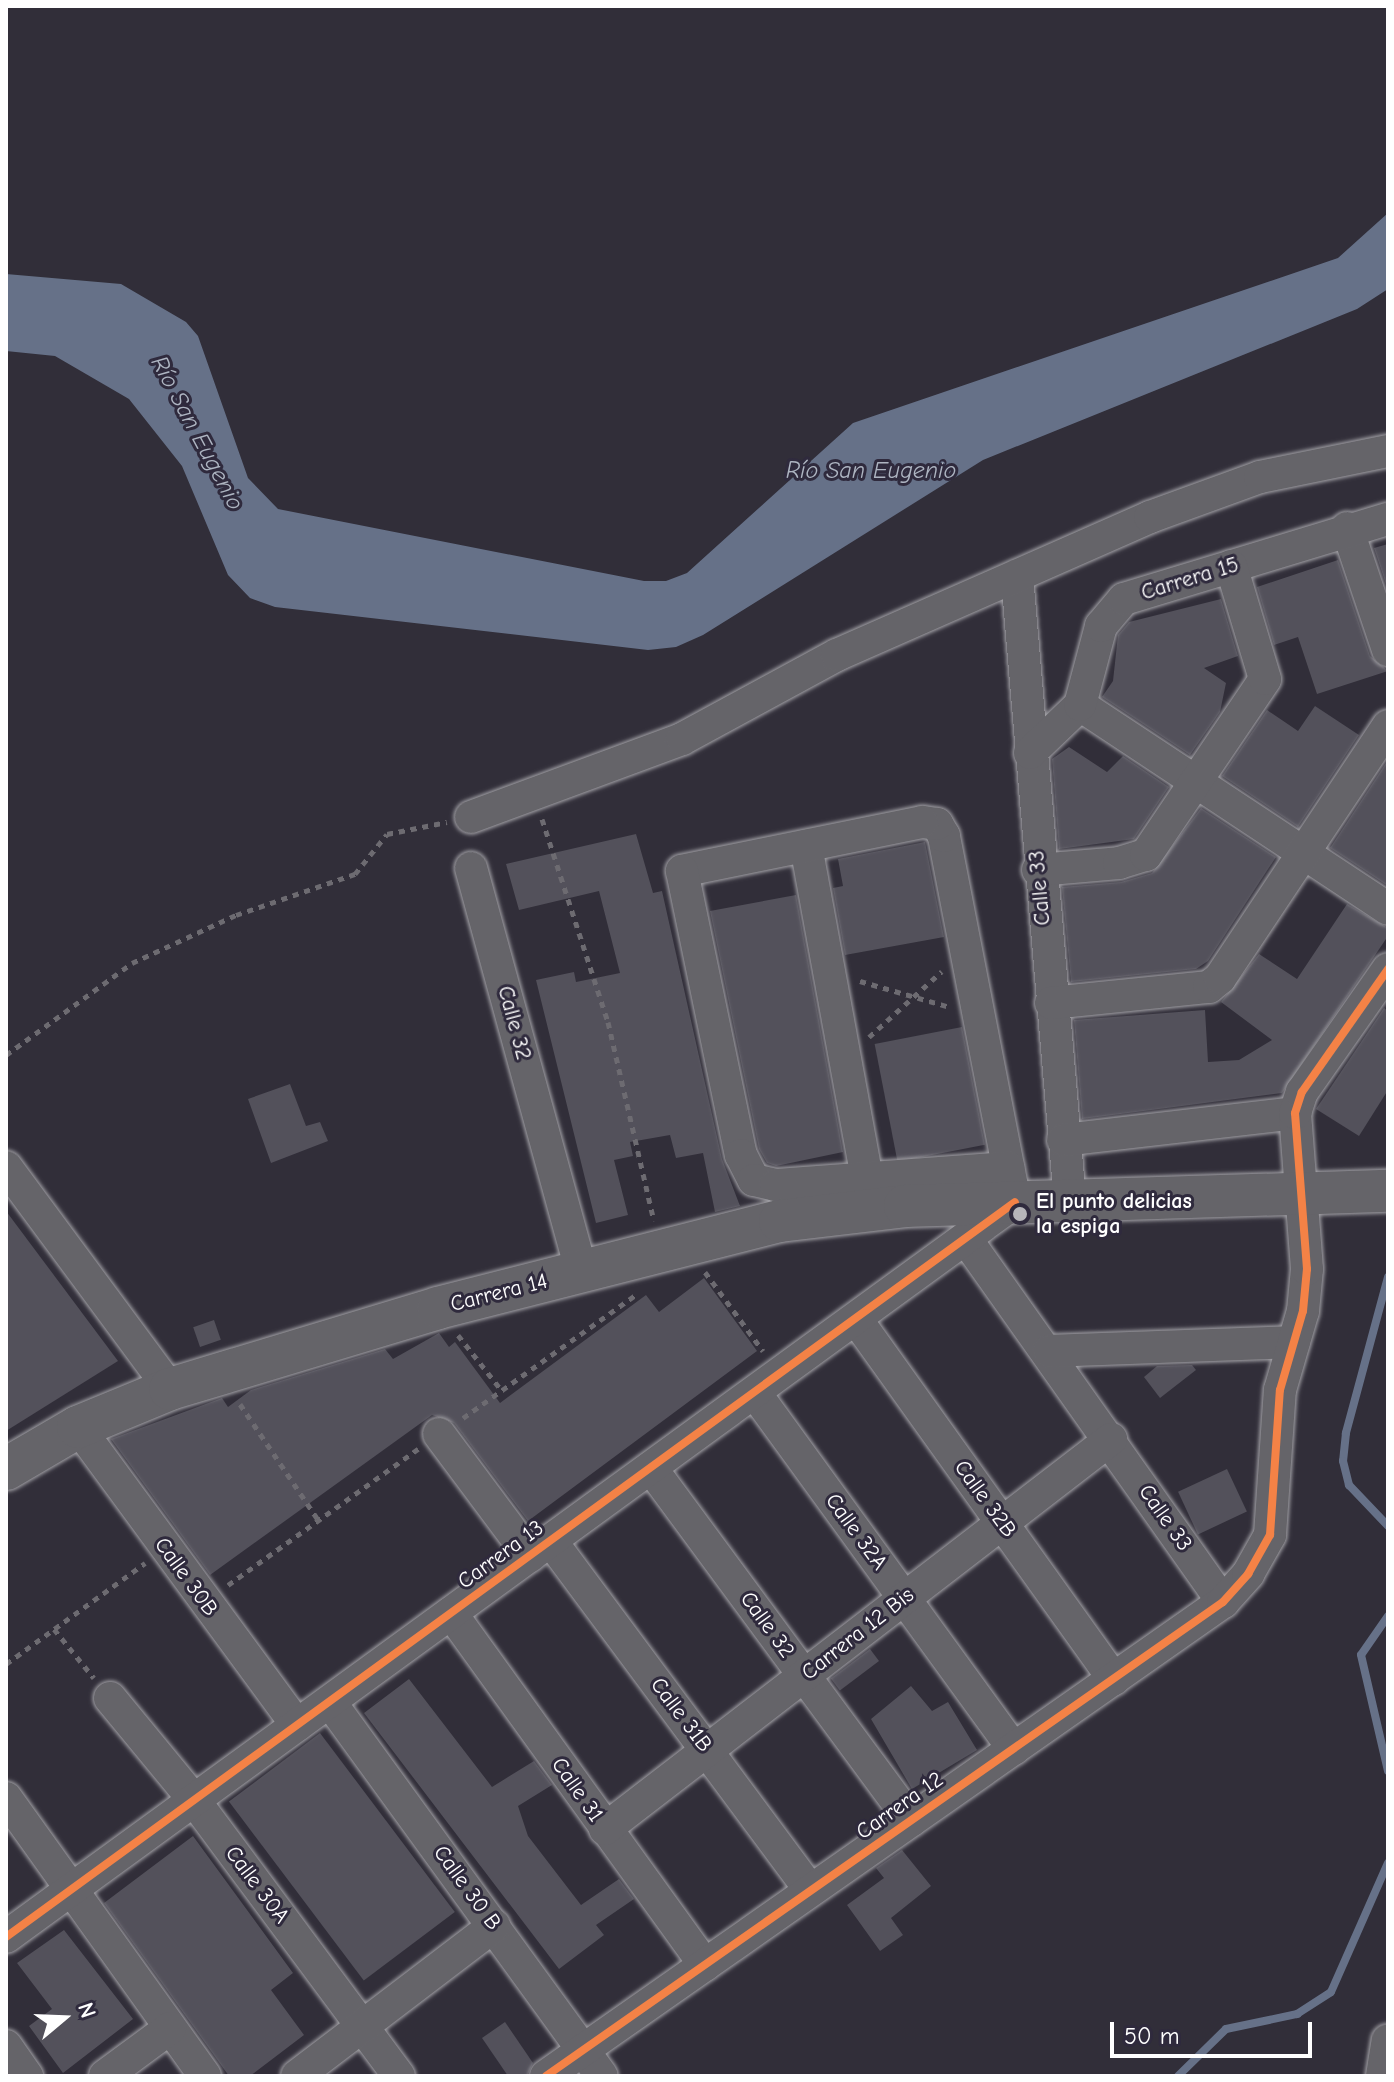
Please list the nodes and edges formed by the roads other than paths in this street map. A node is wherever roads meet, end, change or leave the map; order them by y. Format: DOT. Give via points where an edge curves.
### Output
graph roads {
  1 [pos="1388,451"];
  2 [pos="1388,519"];
  3 [pos="1347,528"];
  4 [pos="1231,566"];
  5 [pos="1017,576"];
  6 [pos="1388,650"];
  7 [pos="1080,705"];
  8 [pos="1388,726"];
  9 [pos="1030,753"];
  10 [pos="1197,782"];
  11 [pos="471,817"];
  12 [pos="806,846"];
  13 [pos="1306,852"];
  14 [pos="471,868"];
  15 [pos="1038,870"];
  16 [pos="1388,909"];
  17 [pos="1388,969"];
  18 [pos="1051,1003"];
  19 [pos="1295,1113"];
  20 [pos="1063,1140"];
  21 [pos="6,1167"];
  22 [pos="867,1179"];
  23 [pos="1012,1185"];
  24 [pos="1377,1191"];
  25 [pos="1301,1193"];
  26 [pos="1070,1200"];
  27 [pos="966,1239"];
  28 [pos="581,1271"];
  29 [pos="856,1319"];
  30 [pos="1294,1342"];
  31 [pos="1049,1351"];
  32 [pos="170,1389"];
  33 [pos="755,1393"];
  34 [pos="78,1427"];
  35 [pos="439,1434"];
  36 [pos="1111,1439"];
  37 [pos="651,1468"];
  38 [pos="6,1469"];
  39 [pos="1002,1523"];
  40 [pos="541,1549"];
  41 [pos="904,1598"];
  42 [pos="1223,1602"];
  43 [pos="451,1613"];
  44 [pos="804,1676"];
  45 [pos="1114,1679"];
  46 [pos="110,1698"];
  47 [pos="330,1702"];
  48 [pos="297,1725"];
  49 [pos="1014,1749"];
  50 [pos="707,1751"];
  51 [pos="6,1798"];
  52 [pos="194,1800"];
  53 [pos="911,1821"];
  54 [pos="605,1829"];
  55 [pos="71,1889"];
  56 [pos="810,1890"];
  57 [pos="494,1926"];
  58 [pos="6,1937"];
  59 [pos="705,1965"];
  60 [pos="362,2027"];
  61 [pos="170,2028"];
  62 [pos="1388,2040"];
  63 [pos="6,2046"];
  64 [pos="593,2063"];
  65 [pos="27,2076"];
  66 [pos="105,2076"];
  67 [pos="205,2076"];
  68 [pos="297,2076"];
  69 [pos="399,2076"];
  70 [pos="546,2076"];
  71 [pos="1382,2076"];
  1 -- 5 [label="street" via="1260,477 1124,527"];
  2 -- 3 [label="street, Carrera 15"];
  3 -- 4 [label="street, Carrera 15"];
  3 -- 6 [label="street"];
  4 -- 7 [label="street, Carrera 15" via="1124,599 1101,626"];
  4 -- 10 [label="street" via="1265,679"];
  5 -- 9 [label="street, Calle 33"];
  5 -- 11 [label="street" via="837,655 682,739"];
  7 -- 9 [label="street"];
  7 -- 10 [label="street"];
  8 -- 13 [label="street"];
  9 -- 15 [label="street, Calle 33"];
  10 -- 13 [label="street"];
  10 -- 15 [label="street" via="1146,855 1119,863"];
  12 -- 22 [label="street"];
  12 -- 22 [label="street" via="682,871 741,1155 754,1180 776,1185"];
  12 -- 23 [label="street" via="922,822 937,824 944,836"];
  13 -- 16 [label="street"];
  13 -- 18 [label="street" via="1209,987"];
  14 -- 28 [label="street, Calle 32"];
  15 -- 18 [label="street, Calle 33"];
  17 -- 19 [label="street" via="1302,1092"];
  18 -- 20 [label="street, Calle 33"];
  19 -- 20 [label="street"];
  19 -- 25 [label="street"];
  20 -- 26 [label="street, Calle 33"];
  21 -- 32 [label="street"];
  22 -- 23 [label="street"];
  23 -- 26 [label="main road"];
  23 -- 27 [label="street, Carrera 13"];
  23 -- 28 [label="main road, Carrera 14" via="848,1210"];
  24 -- 25 [label="main road"];
  25 -- 26 [label="main road"];
  25 -- 30 [label="street" via="1307,1269"];
  27 -- 29 [label="street, Carrera 13"];
  27 -- 31 [label="street, Calle 33"];
  28 -- 32 [label="main road, Carrera 14"];
  29 -- 33 [label="street, Carrera 13"];
  29 -- 39 [label="street, Calle 32B"];
  30 -- 31 [label="street"];
  30 -- 42 [label="street, Carrera 12" via="1280,1390 1270,1535 1263,1553"];
  31 -- 36 [label="street, Calle 33"];
  32 -- 34 [label="main road, Carrera 14"];
  33 -- 37 [label="street, Carrera 13"];
  33 -- 41 [label="street, Calle 32A"];
  34 -- 38 [label="main road, Carrera 14"];
  34 -- 48 [label="street, Calle 30B"];
  35 -- 40 [label="street, Calle 31B"];
  36 -- 39 [label="street, Carrera 12 Bis"];
  36 -- 42 [label="street, Calle 33"];
  37 -- 40 [label="street, Carrera 13"];
  37 -- 44 [label="street, Calle 32"];
  39 -- 41 [label="street, Carrera 12 Bis"];
  39 -- 45 [label="street, Calle 32B"];
  40 -- 43 [label="street, Carrera 13"];
  40 -- 50 [label="street, Calle 31B"];
  41 -- 44 [label="street, Carrera 12 Bis"];
  41 -- 49 [label="street, Calle 32A"];
  42 -- 45 [label="street, Carrera 12"];
  43 -- 47 [label="street, Carrera 13"];
  43 -- 54 [label="street, Calle 31"];
  44 -- 50 [label="street, Carrera 12 Bis"];
  44 -- 53 [label="street, Calle 32"];
  45 -- 49 [label="street, Carrera 12"];
  46 -- 52 [label="street, Calle 30A"];
  47 -- 48 [label="street, Carrera 13"];
  47 -- 57 [label="street, Calle 30 B"];
  48 -- 52 [label="street, Carrera 13"];
  49 -- 53 [label="street, Carrera 12"];
  50 -- 54 [label="street, Carrera 12 Bis"];
  50 -- 56 [label="street, Calle 31B"];
  51 -- 55 [label="street"];
  52 -- 55 [label="street, Carrera 13"];
  52 -- 60 [label="street, Calle 30A"];
  53 -- 56 [label="street, Carrera 12"];
  54 -- 59 [label="street, Calle 31"];
  55 -- 58 [label="street, Carrera 13"];
  55 -- 61 [label="street"];
  56 -- 59 [label="street, Carrera 12"];
  57 -- 60 [label="street"];
  57 -- 64 [label="street, Calle 30 B"];
  59 -- 64 [label="street, Carrera 12"];
  60 -- 68 [label="street"];
  60 -- 69 [label="street, Calle 30A"];
  61 -- 66 [label="street"];
  61 -- 67 [label="street"];
  62 -- 71 [label="street"];
  63 -- 65 [label="street"];
  64 -- 70 [label="street, Carrera 12"];
}
